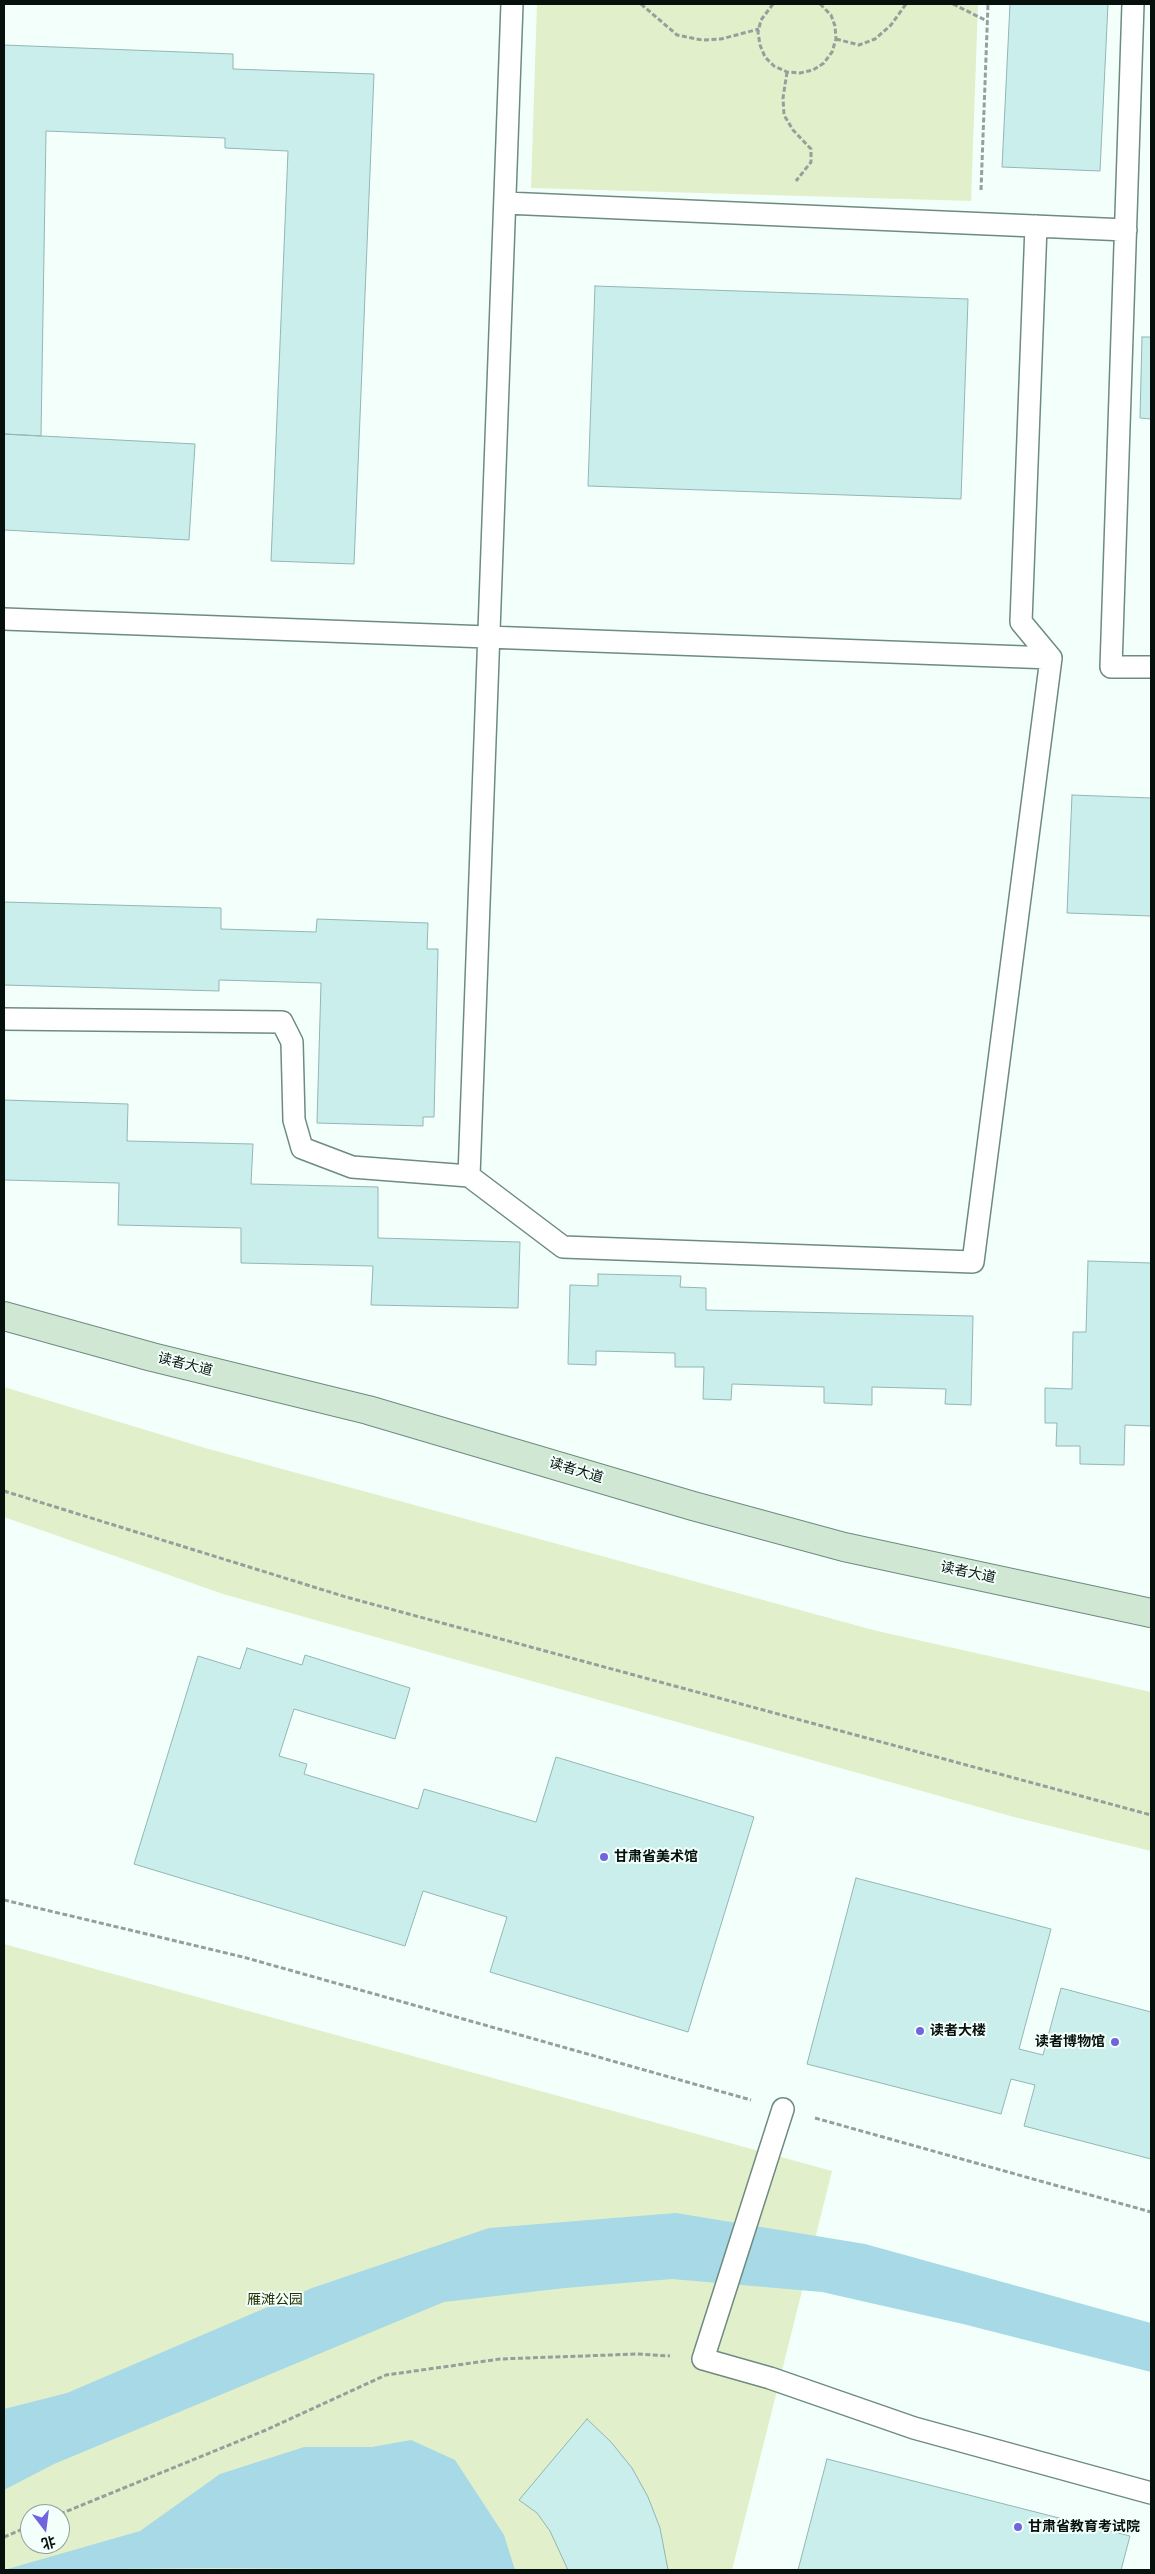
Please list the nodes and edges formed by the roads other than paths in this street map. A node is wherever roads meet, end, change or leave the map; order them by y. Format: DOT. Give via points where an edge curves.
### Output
graph roads {
  1 [pos="512,4"];
  2 [pos="1133,4"];
  3 [pos="504,203"];
  4 [pos="1036,226"];
  5 [pos="1126,230"];
  6 [pos="4,619"];
  7 [pos="489,639"];
  8 [pos="1051,658"];
  9 [pos="1151,667"];
  10 [pos="4,1020"];
  11 [pos="469,1176"];
  12 [pos="4,1316"];
  13 [pos="1151,1613"];
  14 [pos="783,2109"];
  15 [pos="1151,2493"];
  1 -- 3 [label="lane"];
  2 -- 5 [label="lane"];
  3 -- 4 [label="lane"];
  3 -- 7 [label="lane"];
  4 -- 5 [label="lane"];
  4 -- 8 [label="lane" via="1021,622"];
  5 -- 9 [label="lane" via="1111,667"];
  6 -- 7 [label="lane"];
  7 -- 8 [label="lane"];
  7 -- 11 [label="lane"];
  8 -- 11 [label="lane" via="973,1262 563,1247"];
  10 -- 11 [label="lane" via="282,1022 292,1042 294,1120 302,1148 352,1167"];
  12 -- 13 [label="main road, 读者大道" via="152,1357 368,1410 835,1545"];
  14 -- 15 [label="lane" via="704,2359 770,2378 914,2428"];
}
